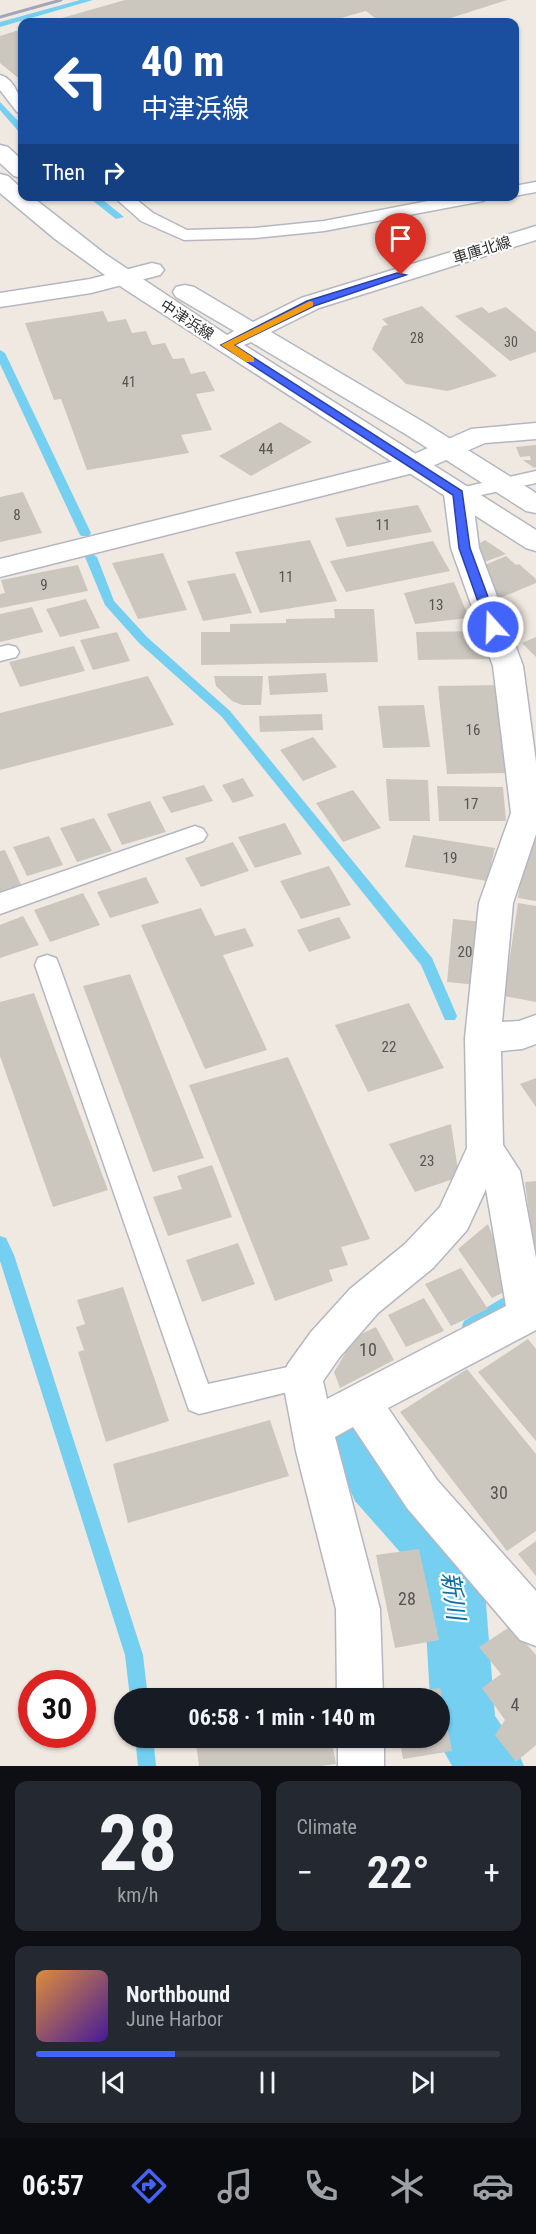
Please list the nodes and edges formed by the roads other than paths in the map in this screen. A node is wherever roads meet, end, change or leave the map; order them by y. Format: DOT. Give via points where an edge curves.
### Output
graph roads {
  1 [pos="0,80"];
  2 [pos="18,105"];
  3 [pos="0,152"];
  4 [pos="18,168"];
  5 [pos="0,181"];
  6 [pos="536,187"];
  7 [pos="519,190"];
  8 [pos="18,198"];
  9 [pos="21,201"];
  10 [pos="59,201"];
  11 [pos="127,201"];
  12 [pos="456,201"];
  13 [pos="536,233"];
  14 [pos="152,270"];
  15 [pos="125,279"];
  16 [pos="0,300"];
  17 [pos="252,332"];
  18 [pos="227,345"];
  19 [pos="536,431"];
  20 [pos="447,449"];
  21 [pos="412,465"];
  22 [pos="536,477"];
  23 [pos="504,484"];
  24 [pos="458,494"];
  25 [pos="536,505"];
  26 [pos="536,542"];
  27 [pos="0,568"];
  28 [pos="195,835"];
  29 [pos="0,905"];
  30 [pos="47,965"];
  31 [pos="536,1029"];
  32 [pos="483,1038"];
  33 [pos="485,1148"];
  34 [pos="302,1377"];
  35 [pos="360,1402"];
  36 [pos="312,1428"];
  37 [pos="536,1624"];
  38 [pos="360,1688"];
  39 [pos="361,1748"];
  40 [pos="361,1766"];
  1 -- 2 [label="lane"];
  3 -- 4 [label="street"];
  5 -- 8 [label="street, 中津浜線"];
  6 -- 7 [label="lane"];
  9 -- 15 [label="street, 中津浜線"];
  10 -- 14 [label="street, 中津浜線"];
  11 -- 12 [label="lane" via="147,217 184,235 324,226"];
  13 -- 17 [label="street, 車庫北線" via="310,303"];
  14 -- 15 [label="street"];
  14 -- 17 [label="street, 中津浜線"];
  15 -- 16 [label="street"];
  15 -- 18 [label="street, 中津浜線"];
  17 -- 18 [label="street, 車庫北線"];
  17 -- 20 [label="street, 中津浜線"];
  18 -- 21 [label="street, 中津浜線"];
  19 -- 20 [label="street" via="480,435"];
  20 -- 21 [label="street"];
  20 -- 23 [label="street, 中津浜線"];
  21 -- 24 [label="street, 中津浜線"];
  21 -- 27 [label="street"];
  22 -- 23 [label="lane"];
  23 -- 24 [label="lane"];
  23 -- 25 [label="street, 中津浜線"];
  24 -- 26 [label="street, 中津浜線"];
  24 -- 32 [label="street" via="465,548 508,666 526,813 496,903"];
  28 -- 29 [label="lane"];
  30 -- 34 [label="lane" via="199,1400"];
  31 -- 32 [label="street" via="522,1035"];
  32 -- 33 [label="street"];
  33 -- 34 [label="street" via="454,1218 419,1256 364,1301"];
  33 -- 35 [label="street" via="501,1171 528,1315"];
  34 -- 36 [label="street"];
  35 -- 36 [label="street"];
  35 -- 37 [label="street" via="422,1494"];
  36 -- 38 [label="street" via="358,1609"];
  39 -- 40 [label="street"];
}
